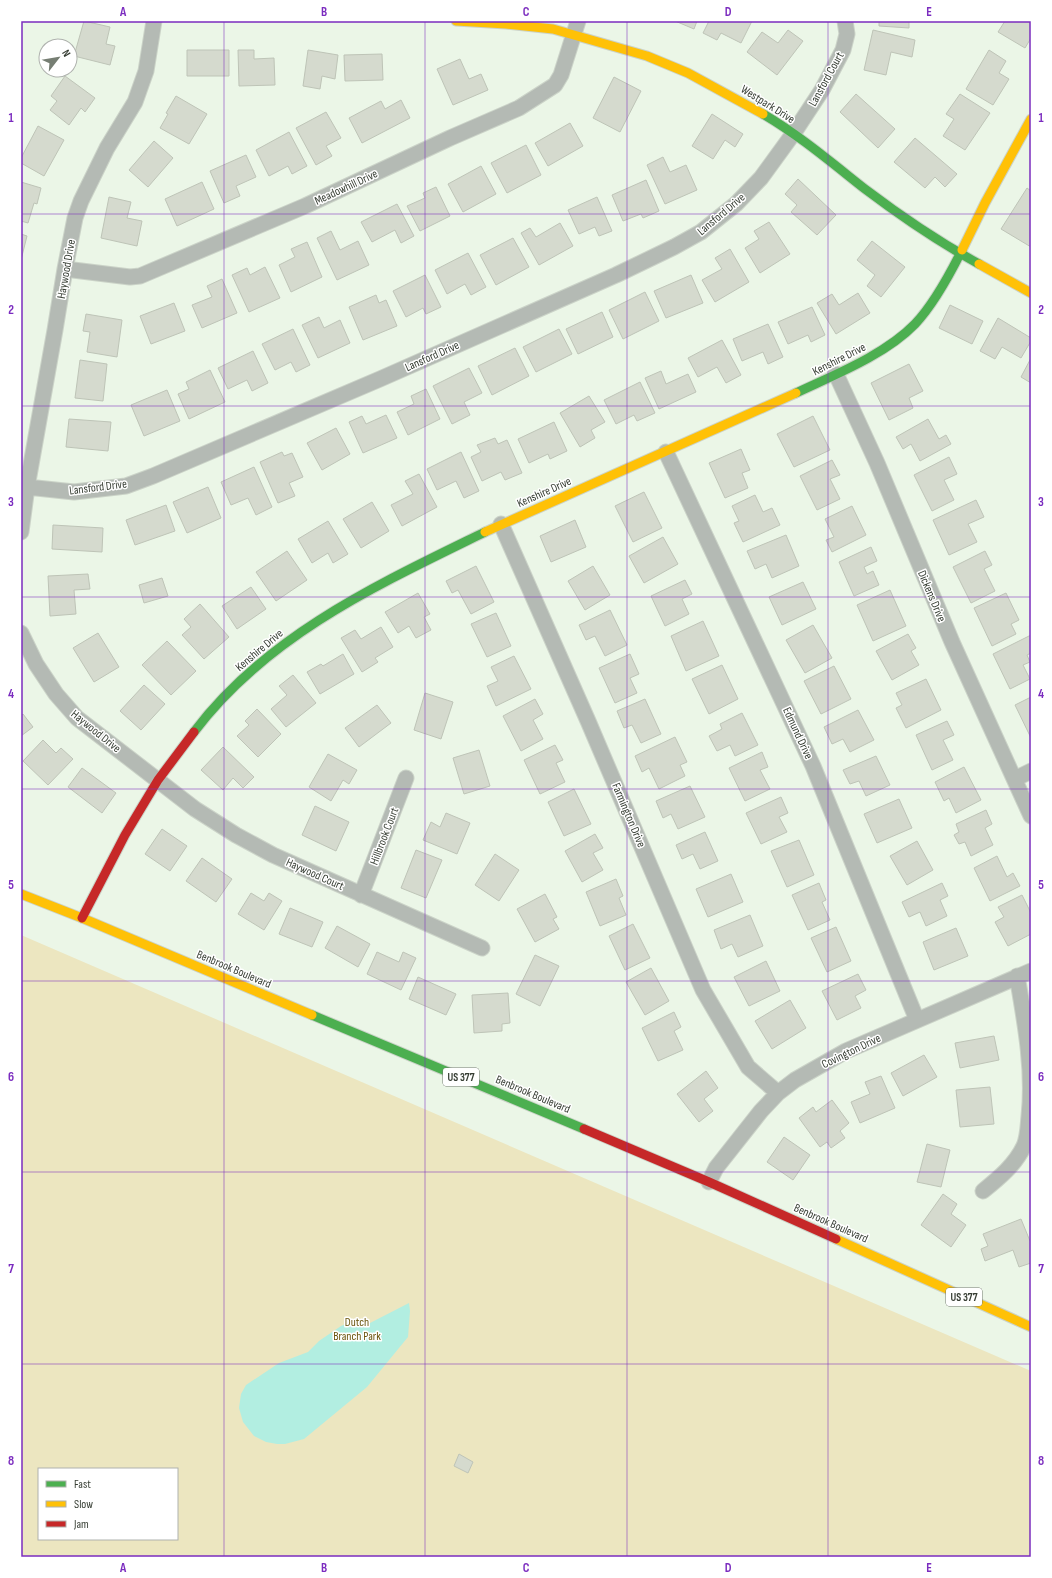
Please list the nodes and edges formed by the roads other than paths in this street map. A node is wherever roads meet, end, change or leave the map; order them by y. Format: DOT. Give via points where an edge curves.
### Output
graph roads {
  1 [pos="154,21"];
  2 [pos="456,21"];
  3 [pos="845,21"];
  4 [pos="576,28"];
  5 [pos="1031,119"];
  6 [pos="793,134"];
  7 [pos="960,254"];
  8 [pos="65,269"];
  9 [pos="1031,293"];
  10 [pos="836,374"];
  11 [pos="666,452"];
  12 [pos="27,487"];
  13 [pos="501,524"];
  14 [pos="21,532"];
  15 [pos="21,632"];
  16 [pos="1031,771"];
  17 [pos="406,778"];
  18 [pos="1015,779"];
  19 [pos="158,780"];
  20 [pos="1031,816"];
  21 [pos="21,894"];
  22 [pos="362,895"];
  23 [pos="82,918"];
  24 [pos="482,948"];
  25 [pos="1024,973"];
  26 [pos="917,1020"];
  27 [pos="778,1093"];
  28 [pos="709,1182"];
  29 [pos="983,1191"];
  30 [pos="1031,1327"];
  1 -- 8 [label="street, Haywood Drive" via="146,71 137,96 81,201"];
  2 -- 4 [label="main road, Westpark Drive" via="553,29"];
  3 -- 6 [label="street, Lansford Court" via="847,34 843,50 822,90"];
  4 -- 6 [label="main road, Westpark Drive" via="688,72 784,126"];
  4 -- 8 [label="street, Meadowhill Drive" via="554,86 519,108 305,206 140,276"];
  5 -- 7 [label="main road, Kenshire Drive"];
  6 -- 7 [label="main road, Westpark Drive" via="914,225"];
  6 -- 12 [label="street, Lansford Drive" via="761,178 736,204 707,228 616,275 387,376 126,486 74,492"];
  7 -- 9 [label="main road, Westpark Drive"];
  7 -- 10 [label="main road, Kenshire Drive" via="931,304 914,325 880,352"];
  8 -- 12 [label="street, Haywood Drive"];
  10 -- 11 [label="main road, Kenshire Drive"];
  10 -- 18 [label="street, Dickens Drive" via="877,463 952,642"];
  11 -- 13 [label="main road, Kenshire Drive"];
  11 -- 26 [label="street, Edmund Drive" via="813,766"];
  12 -- 14 [label="street, Haywood Drive"];
  13 -- 19 [label="main road, Kenshire Drive" via="384,581 294,636 226,693"];
  13 -- 27 [label="street, Farmington Drive" via="703,990 748,1067"];
  15 -- 19 [label="street, Haywood Drive" via="36,664 56,694 77,718"];
  16 -- 18 [label="street"];
  17 -- 22 [label="street, Hillbrook Court"];
  18 -- 20 [label="street, Dickens Drive"];
  19 -- 22 [label="street, Haywood Court" via="195,809 236,835 273,855"];
  19 -- 23 [label="main road, Kenshire Drive" via="125,835"];
  21 -- 23 [label="main road, Benbrook Boulevard / US 377"];
  22 -- 24 [label="street, Haywood Court"];
  23 -- 28 [label="main road, Benbrook Boulevard / US 377"];
  25 -- 26 [label="street, Covington Drive"];
  25 -- 29 [label="street" via="1031,1078 1028,1133 1024,1146 1015,1160"];
  26 -- 27 [label="street, Covington Drive" via="846,1051 795,1080"];
  27 -- 28 [label="street, Covington Drive" via="716,1168"];
  28 -- 30 [label="main road, Benbrook Boulevard / US 377"];
}
